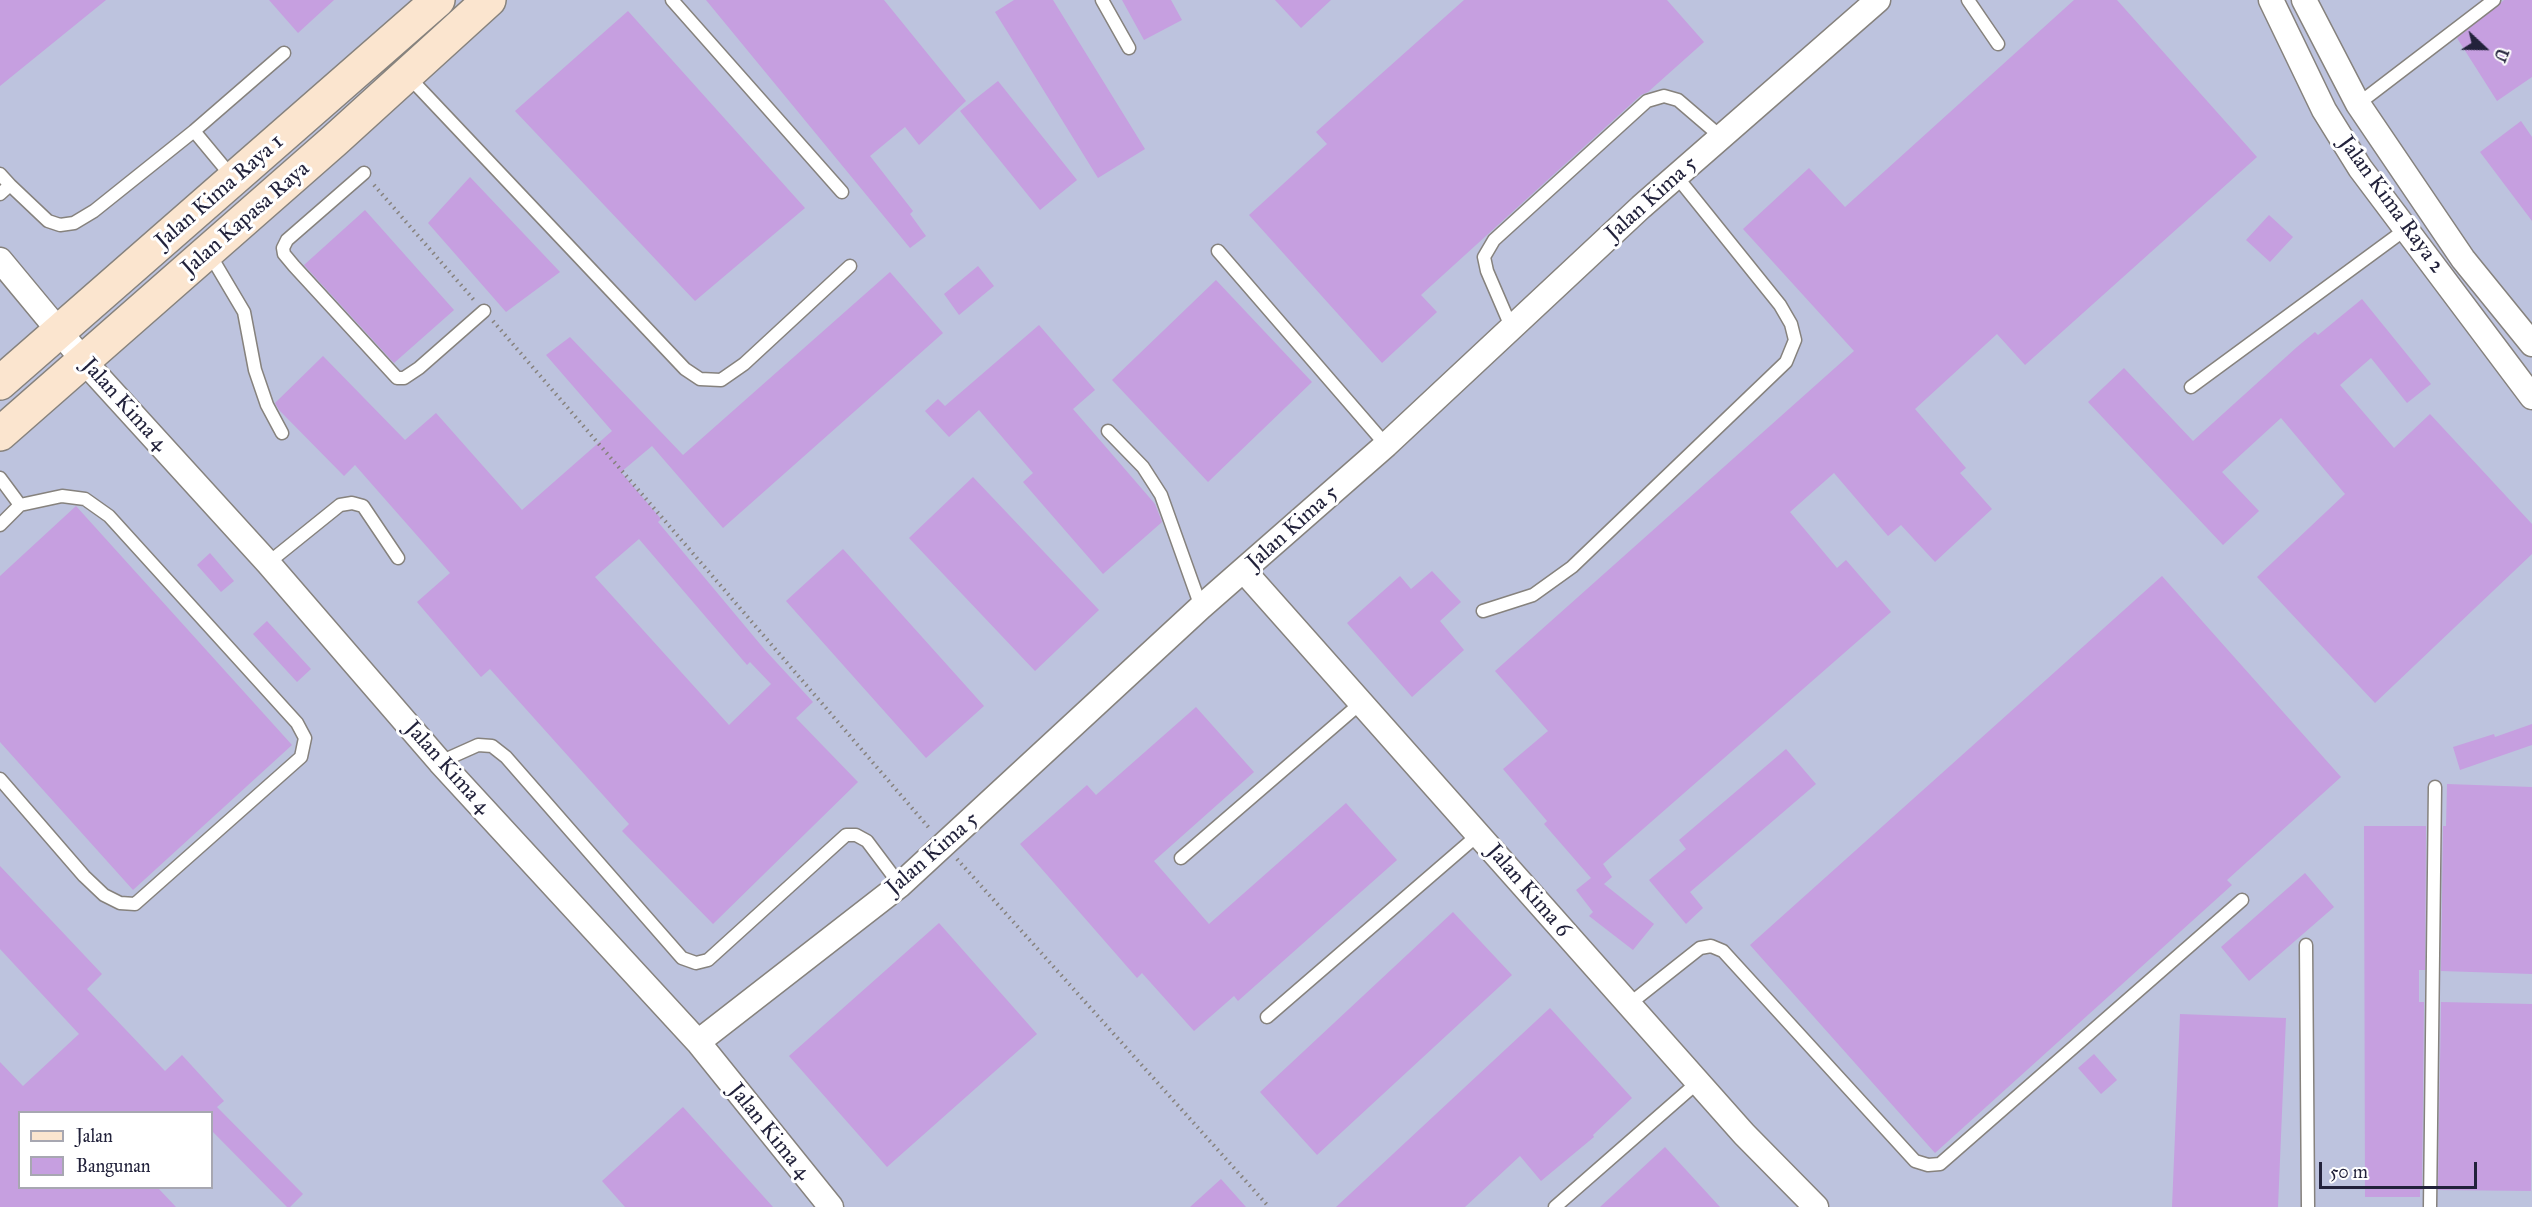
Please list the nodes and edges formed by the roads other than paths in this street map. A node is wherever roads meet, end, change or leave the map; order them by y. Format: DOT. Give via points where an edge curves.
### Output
graph roads {
  1 [pos="438,0"];
  2 [pos="489,0"];
  3 [pos="672,0"];
  4 [pos="1102,0"];
  5 [pos="1878,0"];
  6 [pos="1968,0"];
  7 [pos="2271,0"];
  8 [pos="2304,0"];
  9 [pos="2494,0"];
  10 [pos="1998,44"];
  11 [pos="1129,48"];
  12 [pos="284,52"];
  13 [pos="406,75"];
  14 [pos="2358,104"];
  15 [pos="194,131"];
  16 [pos="1720,136"];
  17 [pos="364,173"];
  18 [pos="0,174"];
  19 [pos="1677,177"];
  20 [pos="233,178"];
  21 [pos="10,185"];
  22 [pos="842,192"];
  23 [pos="0,194"];
  24 [pos="2406,230"];
  25 [pos="1218,251"];
  26 [pos="208,252"];
  27 [pos="0,260"];
  28 [pos="850,266"];
  29 [pos="2453,268"];
  30 [pos="484,311"];
  31 [pos="1512,330"];
  32 [pos="60,332"];
  33 [pos="2532,344"];
  34 [pos="83,360"];
  35 [pos="0,383"];
  36 [pos="2191,387"];
  37 [pos="2532,397"];
  38 [pos="1108,430"];
  39 [pos="282,433"];
  40 [pos="0,434"];
  41 [pos="1386,445"];
  42 [pos="0,478"];
  43 [pos="20,505"];
  44 [pos="0,525"];
  45 [pos="398,558"];
  46 [pos="268,563"];
  47 [pos="1244,572"];
  48 [pos="1201,607"];
  49 [pos="1483,611"];
  50 [pos="1362,702"];
  51 [pos="440,762"];
  52 [pos="0,779"];
  53 [pos="2434,787"];
  54 [pos="1479,834"];
  55 [pos="1181,858"];
  56 [pos="900,885"];
  57 [pos="2242,900"];
  58 [pos="2307,945"];
  59 [pos="1629,1005"];
  60 [pos="1267,1017"];
  61 [pos="698,1042"];
  62 [pos="1698,1082"];
  63 [pos="831,1207"];
  64 [pos="1555,1207"];
  65 [pos="1816,1207"];
  66 [pos="2308,1207"];
  67 [pos="2430,1207"];
  1 -- 20 [label="main road, Jalan Kima Raya 1" via="308,117"];
  2 -- 13 [label="main road, Jalan Kapasa Raya"];
  3 -- 22 [label="lane"];
  4 -- 11 [label="lane"];
  5 -- 16 [label="street, Jalan Kima 5"];
  6 -- 10 [label="lane"];
  7 -- 24 [label="street, Jalan Kima Raya 2" via="2324,110"];
  8 -- 14 [label="street, Jalan Kima Raya 2"];
  9 -- 14 [label="lane"];
  12 -- 15 [label="lane"];
  13 -- 26 [label="main road, Jalan Kapasa Raya"];
  13 -- 28 [label="lane" via="686,369 700,379 722,380 744,364"];
  14 -- 29 [label="street, Jalan Kima Raya 2"];
  15 -- 20 [label="lane"];
  15 -- 21 [label="lane" via="74,223 60,225 48,221"];
  16 -- 19 [label="street, Jalan Kima 5"];
  16 -- 31 [label="lane" via="1678,100 1664,96 1647,101 1494,240 1484,257"];
  17 -- 30 [label="lane" via="287,240 284,254 294,266 398,378 419,368"];
  18 -- 21 [label="lane"];
  19 -- 31 [label="street, Jalan Kima 5"];
  19 -- 49 [label="lane" via="1780,305 1791,324 1794,340 1786,362 1572,567 1533,595"];
  20 -- 32 [label="main road, Jalan Kima Raya 1"];
  21 -- 23 [label="lane"];
  24 -- 29 [label="street, Jalan Kima Raya 2"];
  24 -- 36 [label="lane"];
  25 -- 41 [label="lane"];
  26 -- 34 [label="main road, Jalan Kapasa Raya"];
  26 -- 39 [label="lane" via="244,312 255,370"];
  27 -- 32 [label="street, Jalan Kima 4"];
  29 -- 33 [label="street, Jalan Kima Raya 2"];
  29 -- 37 [label="street, Jalan Kima Raya 2"];
  31 -- 41 [label="street, Jalan Kima 5"];
  32 -- 34 [label="street, Jalan Kima 4"];
  32 -- 35 [label="main road, Jalan Kima Raya 1"];
  34 -- 40 [label="main road, Jalan Kapasa Raya"];
  34 -- 46 [label="street, Jalan Kima 4"];
  38 -- 48 [label="lane" via="1143,467 1161,495"];
  41 -- 47 [label="street, Jalan Kima 5"];
  42 -- 43 [label="lane"];
  43 -- 44 [label="lane"];
  43 -- 52 [label="lane" via="62,496 85,499 109,516 297,723 304,738 301,756 135,904 120,903 104,895"];
  45 -- 46 [label="lane" via="363,506 352,503 340,505"];
  46 -- 51 [label="street, Jalan Kima 4"];
  47 -- 48 [label="street, Jalan Kima 5"];
  47 -- 50 [label="street, Jalan Kima 6"];
  48 -- 56 [label="street, Jalan Kima 5"];
  50 -- 54 [label="street, Jalan Kima 6"];
  50 -- 55 [label="lane"];
  51 -- 56 [label="lane" via="478,745 492,746 682,958 696,963 708,960 846,835 867,841"];
  51 -- 61 [label="street, Jalan Kima 4"];
  53 -- 67 [label="lane"];
  54 -- 59 [label="street, Jalan Kima 6"];
  54 -- 60 [label="lane"];
  56 -- 61 [label="street, Jalan Kima 5"];
  57 -- 59 [label="lane" via="1940,1164 1915,1161 1723,951 1711,946 1700,948"];
  58 -- 66 [label="lane"];
  59 -- 62 [label="street, Jalan Kima 6"];
  61 -- 63 [label="street, Jalan Kima 4"];
  62 -- 64 [label="lane"];
  62 -- 65 [label="street, Jalan Kima 6"];
}
